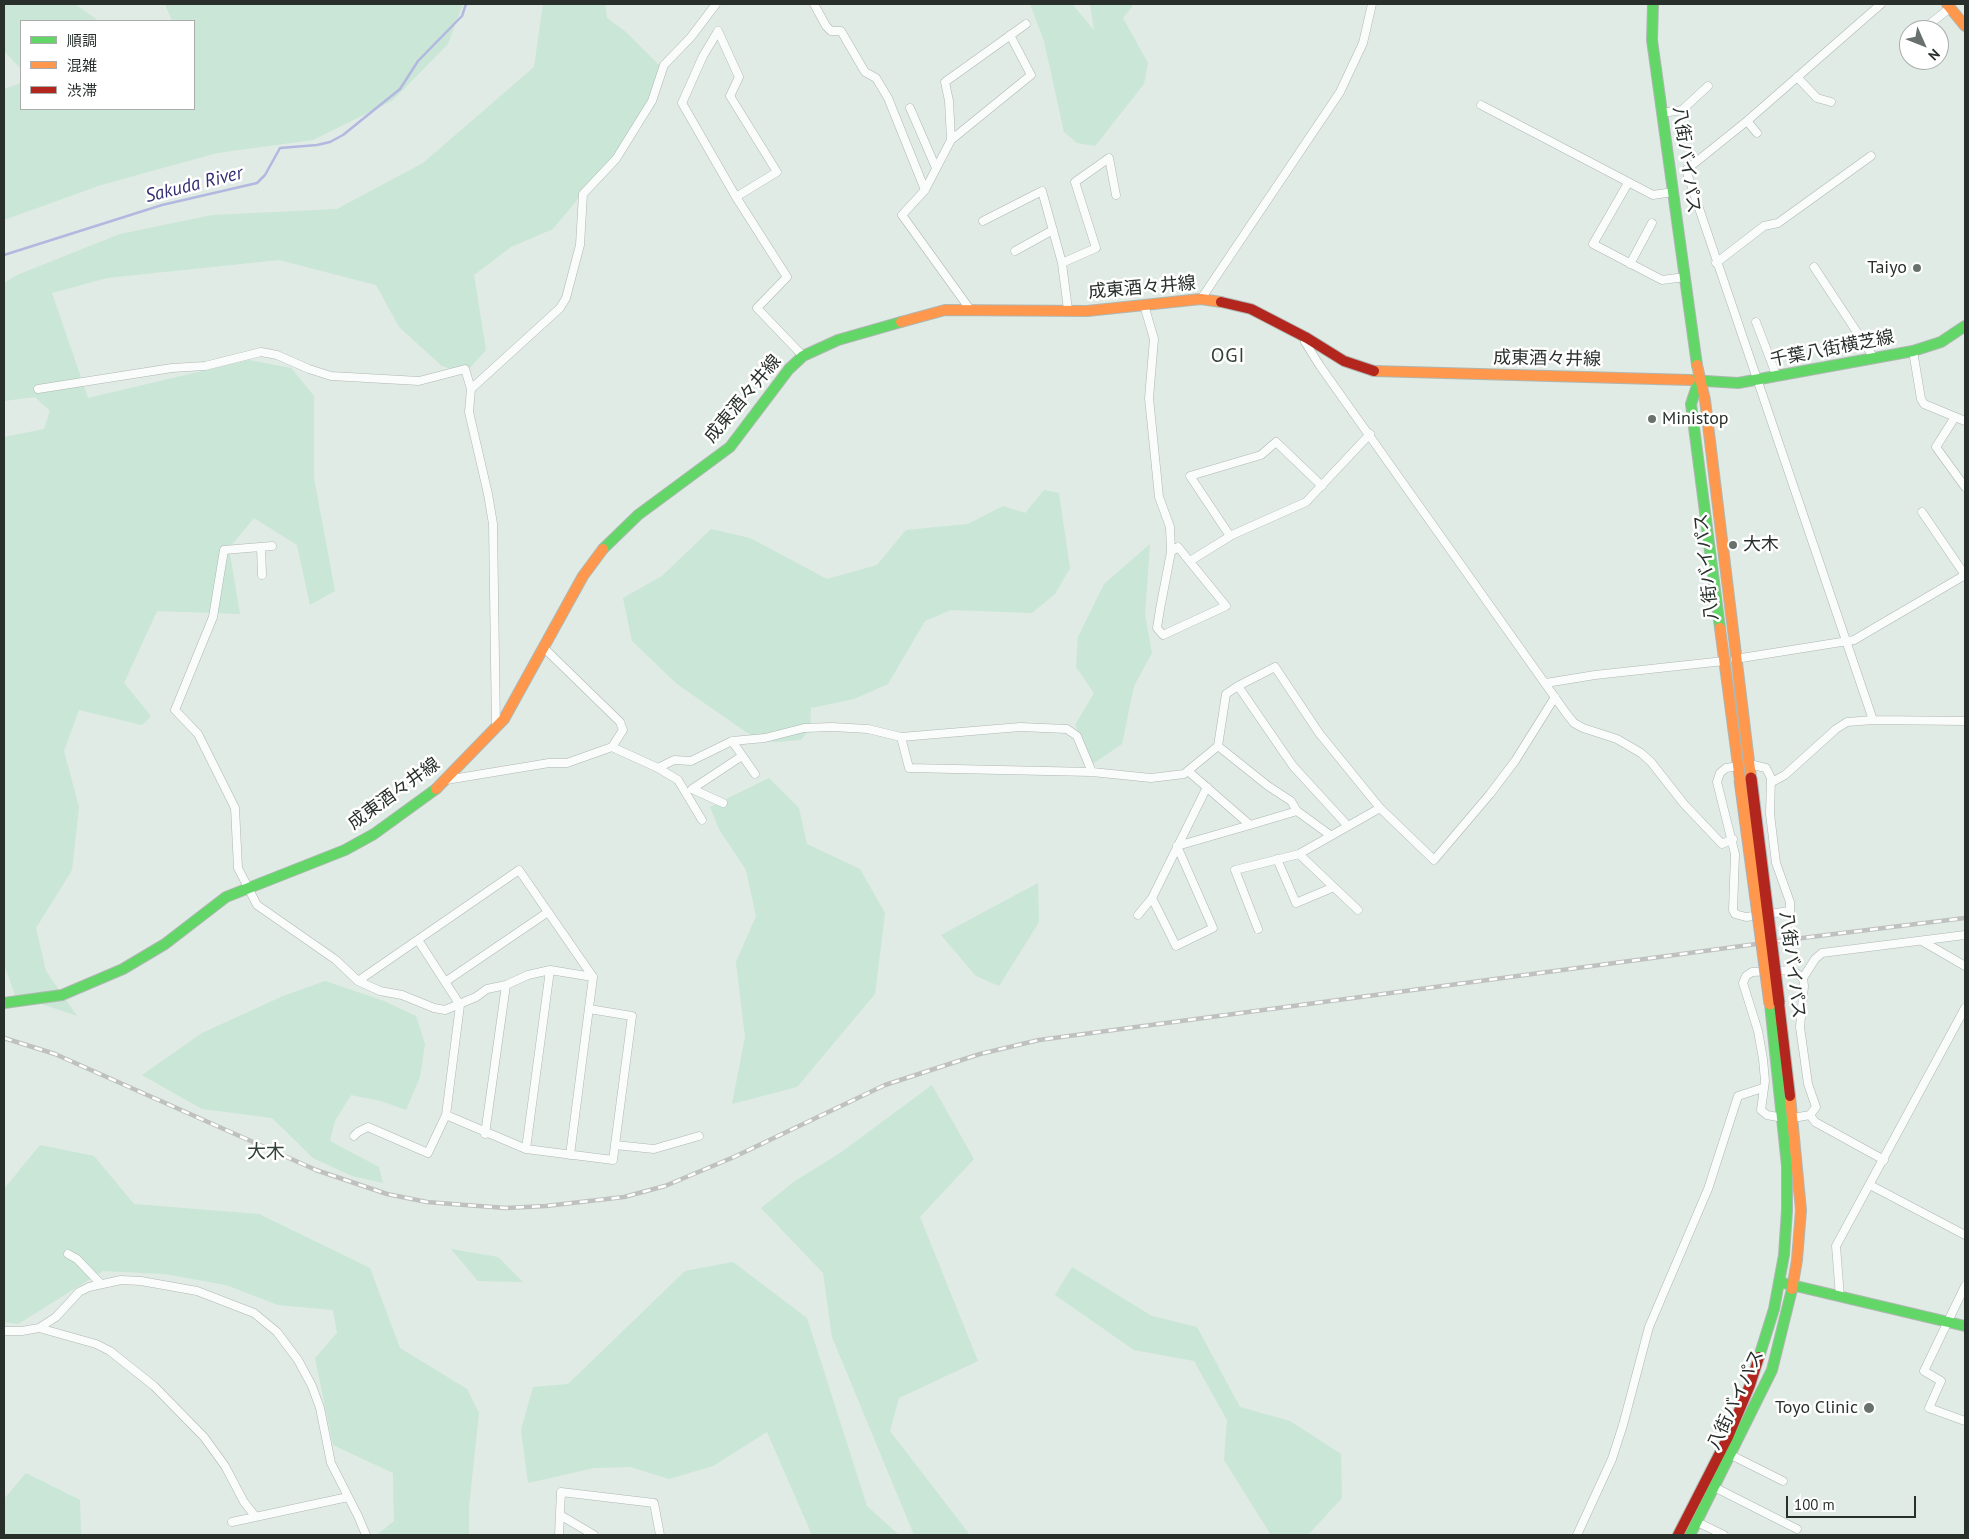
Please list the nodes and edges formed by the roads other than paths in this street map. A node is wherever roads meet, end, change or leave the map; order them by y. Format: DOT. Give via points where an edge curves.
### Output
graph roads {
  1 [pos="716,4"];
  2 [pos="814,4"];
  3 [pos="1372,4"];
  4 [pos="1653,4"];
  5 [pos="1881,4"];
  6 [pos="1949,6"];
  7 [pos="1933,20"];
  8 [pos="1026,24"];
  9 [pos="1965,26"];
  10 [pos="1010,36"];
  11 [pos="1797,76"];
  12 [pos="1708,86"];
  13 [pos="1831,102"];
  14 [pos="1481,105"];
  15 [pos="910,108"];
  16 [pos="1662,113"];
  17 [pos="1747,121"];
  18 [pos="1758,133"];
  19 [pos="951,140"];
  20 [pos="1872,156"];
  21 [pos="936,168"];
  22 [pos="1628,183"];
  23 [pos="925,190"];
  24 [pos="1673,192"];
  25 [pos="1116,195"];
  26 [pos="736,197"];
  27 [pos="983,221"];
  28 [pos="1652,224"];
  29 [pos="1053,230"];
  30 [pos="1014,251"];
  31 [pos="1716,263"];
  32 [pos="1062,264"];
  33 [pos="1630,264"];
  34 [pos="1814,267"];
  35 [pos="1685,276"];
  36 [pos="1201,299"];
  37 [pos="1144,305"];
  38 [pos="969,308"];
  39 [pos="1068,310"];
  40 [pos="1756,322"];
  41 [pos="1965,326"];
  42 [pos="1307,338"];
  43 [pos="1913,351"];
  44 [pos="803,356"];
  45 [pos="1874,358"];
  46 [pos="1777,377"];
  47 [pos="1699,380"];
  48 [pos="1756,381"];
  49 [pos="38,389"];
  50 [pos="471,389"];
  51 [pos="1955,417"];
  52 [pos="1965,421"];
  53 [pos="1370,434"];
  54 [pos="1322,486"];
  55 [pos="1965,487"];
  56 [pos="1922,512"];
  57 [pos="1230,536"];
  58 [pos="272,546"];
  59 [pos="261,547"];
  60 [pos="1171,552"];
  61 [pos="1190,561"];
  62 [pos="262,574"];
  63 [pos="1965,575"];
  64 [pos="1846,642"];
  65 [pos="543,647"];
  66 [pos="1729,660"];
  67 [pos="1546,683"];
  68 [pos="1238,686"];
  69 [pos="1556,697"];
  70 [pos="1873,720"];
  71 [pos="1965,721"];
  72 [pos="496,728"];
  73 [pos="901,737"];
  74 [pos="732,741"];
  75 [pos="1218,746"];
  76 [pos="612,747"];
  77 [pos="742,756"];
  78 [pos="1744,765"];
  79 [pos="658,768"];
  80 [pos="1188,771"];
  81 [pos="1092,772"];
  82 [pos="755,774"];
  83 [pos="446,780"];
  84 [pos="1772,782"];
  85 [pos="1207,787"];
  86 [pos="723,804"];
  87 [pos="1380,808"];
  88 [pos="1297,811"];
  89 [pos="702,820"];
  90 [pos="1250,825"];
  91 [pos="1347,825"];
  92 [pos="1330,835"];
  93 [pos="1733,839"];
  94 [pos="1178,846"];
  95 [pos="1299,854"];
  96 [pos="1277,859"];
  97 [pos="247,887"];
  98 [pos="1334,887"];
  99 [pos="1152,898"];
  100 [pos="1358,910"];
  101 [pos="548,912"];
  102 [pos="1138,916"];
  103 [pos="1258,929"];
  104 [pos="1965,934"];
  105 [pos="418,940"];
  106 [pos="1922,942"];
  107 [pos="1965,966"];
  108 [pos="550,970"];
  109 [pos="593,977"];
  110 [pos="1803,978"];
  111 [pos="358,981"];
  112 [pos="445,982"];
  113 [pos="506,984"];
  114 [pos="4,1003"];
  115 [pos="460,1005"];
  116 [pos="1965,1008"];
  117 [pos="589,1009"];
  118 [pos="1763,1088"];
  119 [pos="446,1115"];
  120 [pos="1810,1115"];
  121 [pos="1788,1118"];
  122 [pos="485,1134"];
  123 [pos="354,1136"];
  124 [pos="699,1136"];
  125 [pos="615,1145"];
  126 [pos="526,1149"];
  127 [pos="570,1155"];
  128 [pos="1884,1160"];
  129 [pos="1870,1184"];
  130 [pos="1965,1235"];
  131 [pos="68,1254"];
  132 [pos="1779,1282"];
  133 [pos="102,1284"];
  134 [pos="1793,1286"];
  135 [pos="1965,1286"];
  136 [pos="1840,1297"];
  137 [pos="1948,1322"];
  138 [pos="1965,1326"];
  139 [pos="39,1328"];
  140 [pos="4,1331"];
  141 [pos="1965,1421"];
  142 [pos="1730,1455"];
  143 [pos="1783,1481"];
  144 [pos="1714,1487"];
  145 [pos="348,1497"];
  146 [pos="560,1515"];
  147 [pos="255,1516"];
  148 [pos="232,1522"];
  149 [pos="1697,1522"];
  150 [pos="1797,1530"];
  151 [pos="366,1535"];
  152 [pos="559,1535"];
  153 [pos="594,1535"];
  154 [pos="660,1535"];
  155 [pos="1577,1535"];
  156 [pos="1678,1535"];
  157 [pos="1690,1535"];
  158 [pos="1724,1535"];
  1 -- 50 [label="street" via="664,65 652,101 616,159 583,194 580,244 566,298 560,308"];
  2 -- 23 [label="street" via="826,26 831,31 840,31 866,72 876,78 888,98"];
  3 -- 36 [label="street" via="1362,43 1340,92"];
  4 -- 16 [label="main road, 八街バイパス" via="1652,40"];
  5 -- 11 [label="street"];
  6 -- 7 [label="street"];
  6 -- 9 [label="main road"];
  8 -- 10 [label="street"];
  10 -- 19 [label="street" via="945,82"];
  10 -- 19 [label="street" via="1031,75"];
  11 -- 13 [label="street" via="1817,98"];
  11 -- 17 [label="street"];
  12 -- 16 [label="street" via="1682,110"];
  14 -- 22 [label="street"];
  15 -- 21 [label="street"];
  16 -- 24 [label="main road, 八街バイパス"];
  17 -- 18 [label="street"];
  17 -- 31 [label="street" via="1686,170"];
  19 -- 21 [label="street"];
  20 -- 31 [label="street" via="1778,223 1764,226"];
  21 -- 23 [label="street"];
  22 -- 24 [label="street" via="1654,195"];
  22 -- 33 [label="street" via="1593,244"];
  23 -- 38 [label="street" via="902,215 903,219"];
  24 -- 35 [label="main road, 八街バイパス"];
  25 -- 32 [label="street" via="1108,158 1075,182 1096,248"];
  26 -- 26 [label="street" via="777,172 730,96 738,77 718,31 682,103"];
  26 -- 44 [label="street" via="787,277 757,308"];
  27 -- 29 [label="street" via="1042,191"];
  28 -- 33 [label="street"];
  29 -- 30 [label="street"];
  29 -- 32 [label="street"];
  31 -- 48 [label="street"];
  32 -- 39 [label="street"];
  33 -- 35 [label="street" via="1662,280"];
  34 -- 45 [label="street"];
  35 -- 47 [label="main road, 八街バイパス"];
  36 -- 37 [label="main road, 成東酒々井線"];
  36 -- 42 [label="main road, 成東酒々井線" via="1251,309"];
  37 -- 39 [label="main road, 成東酒々井線"];
  37 -- 60 [label="street" via="1154,339 1149,398 1159,497 1170,527"];
  38 -- 39 [label="main road, 成東酒々井線"];
  38 -- 44 [label="main road, 成東酒々井線" via="945,310 847,337"];
  40 -- 46 [label="street"];
  41 -- 43 [label="main road, 千葉八街横芝線" via="1941,342"];
  42 -- 47 [label="main road, 成東酒々井線" via="1359,368 1387,373"];
  42 -- 53 [label="street" via="1305,342 1320,366"];
  43 -- 45 [label="main road, 千葉八街横芝線"];
  43 -- 51 [label="street" via="1920,399 1924,404"];
  44 -- 65 [label="main road, 成東酒々井線" via="789,369 730,447 638,515 602,550 582,576"];
  45 -- 46 [label="main road, 千葉八街横芝線"];
  46 -- 48 [label="main road, 千葉八街横芝線"];
  47 -- 48 [label="main road, 千葉八街横芝線"];
  47 -- 66 [label="main road, 八街バイパス" via="1691,404"];
  48 -- 64 [label="street"];
  49 -- 50 [label="street" via="172,368 205,366 262,352 277,354 331,376 419,381 465,369"];
  50 -- 72 [label="street" via="469,412 492,524"];
  51 -- 52 [label="street"];
  51 -- 55 [label="street" via="1936,447"];
  53 -- 54 [label="street"];
  53 -- 67 [label="street"];
  54 -- 57 [label="street" via="1306,502"];
  54 -- 57 [label="street" via="1276,442 1261,454 1190,476"];
  56 -- 63 [label="street"];
  57 -- 61 [label="street"];
  58 -- 59 [label="street"];
  59 -- 62 [label="street"];
  59 -- 97 [label="street" via="224,550 213,617 175,710 198,734 235,808 238,868"];
  60 -- 61 [label="street" via="1178,547"];
  60 -- 61 [label="street" via="1157,628 1163,635 1226,606"];
  63 -- 64 [label="street"];
  64 -- 66 [label="street"];
  64 -- 70 [label="street"];
  65 -- 72 [label="main road, 成東酒々井線"];
  65 -- 76 [label="street" via="620,722 623,730"];
  66 -- 67 [label="street"];
  66 -- 78 [label="main road, 八街バイパス"];
  67 -- 69 [label="street"];
  68 -- 75 [label="street" via="1226,694"];
  68 -- 87 [label="street" via="1275,667 1320,733"];
  68 -- 91 [label="street" via="1293,766"];
  69 -- 87 [label="street" via="1515,761 1434,860"];
  69 -- 93 [label="street" via="1574,723 1630,746 1651,762 1684,804 1722,844"];
  70 -- 71 [label="street"];
  70 -- 84 [label="street" via="1840,725 1785,775"];
  72 -- 83 [label="main road, 成東酒々井線"];
  73 -- 74 [label="street" via="868,729 832,727 804,728 765,738"];
  73 -- 81 [label="street" via="909,768"];
  73 -- 81 [label="street" via="1020,727 1067,729 1076,736"];
  74 -- 77 [label="street"];
  74 -- 79 [label="street" via="691,761 674,760"];
  75 -- 80 [label="street"];
  75 -- 88 [label="street" via="1291,801"];
  76 -- 79 [label="street"];
  76 -- 83 [label="street" via="567,763 549,763"];
  77 -- 82 [label="street"];
  77 -- 86 [label="street" via="692,789"];
  78 -- 84 [label="street" via="1766,768"];
  78 -- 93 [label="street" via="1726,768 1717,782"];
  78 -- 121 [label="main road, 八街バイパス, bridge"];
  79 -- 89 [label="street" via="678,780"];
  80 -- 81 [label="street" via="1151,778"];
  80 -- 85 [label="street"];
  83 -- 97 [label="main road, 成東酒々井線" via="381,829 345,850"];
  84 -- 93 [label="street" via="1769,794 1776,863 1790,902 1790,911 1746,917 1735,914"];
  85 -- 90 [label="street"];
  85 -- 94 [label="street"];
  87 -- 91 [label="street"];
  88 -- 90 [label="street"];
  88 -- 92 [label="street"];
  90 -- 94 [label="street"];
  91 -- 92 [label="street"];
  92 -- 95 [label="street"];
  94 -- 99 [label="street"];
  94 -- 99 [label="street" via="1213,928 1176,946"];
  95 -- 96 [label="street"];
  95 -- 98 [label="street"];
  96 -- 98 [label="street" via="1296,903"];
  96 -- 103 [label="street" via="1235,870"];
  97 -- 111 [label="street" via="257,906 336,960"];
  97 -- 114 [label="main road, 成東酒々井線" via="226,897 144,958 106,977 62,995"];
  98 -- 100 [label="street"];
  99 -- 102 [label="street"];
  101 -- 105 [label="street" via="519,870"];
  101 -- 109 [label="street"];
  101 -- 112 [label="street"];
  104 -- 106 [label="street"];
  105 -- 111 [label="street"];
  105 -- 112 [label="street"];
  106 -- 107 [label="street"];
  106 -- 110 [label="street" via="1822,953 1814,958"];
  108 -- 109 [label="street"];
  108 -- 113 [label="street" via="528,974"];
  108 -- 126 [label="street"];
  109 -- 117 [label="street"];
  110 -- 118 [label="street" via="1792,970 1752,972 1744,979 1760,1040 1765,1075"];
  110 -- 120 [label="street" via="1800,1026 1808,1084 1816,1102"];
  111 -- 115 [label="street" via="434,1008 445,1010"];
  112 -- 115 [label="street"];
  113 -- 115 [label="street" via="488,989"];
  113 -- 122 [label="street"];
  115 -- 119 [label="street"];
  116 -- 128 [label="street"];
  117 -- 125 [label="street" via="632,1016"];
  117 -- 127 [label="street"];
  118 -- 121 [label="street" via="1762,1113"];
  118 -- 155 [label="street" via="1738,1096 1708,1189 1649,1327 1612,1459"];
  119 -- 122 [label="street"];
  119 -- 123 [label="street" via="428,1153 368,1127"];
  120 -- 121 [label="street"];
  120 -- 128 [label="street" via="1815,1122"];
  121 -- 132 [label="main road, 八街バイパス" via="1787,1210"];
  121 -- 134 [label="main road, 八街バイパス" via="1800,1210"];
  122 -- 126 [label="street"];
  124 -- 125 [label="street" via="654,1149"];
  125 -- 127 [label="street" via="613,1160"];
  126 -- 127 [label="street"];
  128 -- 129 [label="street"];
  129 -- 130 [label="street"];
  129 -- 136 [label="street" via="1836,1246"];
  131 -- 133 [label="street"];
  132 -- 134 [label="main road"];
  132 -- 156 [label="main road, 八街バイパス" via="1772,1317 1750,1385 1728,1437"];
  133 -- 139 [label="street" via="79,1292 56,1317"];
  133 -- 145 [label="street" via="121,1280 141,1281 197,1291 242,1307 266,1321 287,1345 312,1386 320,1408 330,1463"];
  134 -- 136 [label="main road"];
  134 -- 142 [label="main road, 八街バイパス" via="1772,1370"];
  135 -- 137 [label="street"];
  136 -- 137 [label="main road"];
  137 -- 138 [label="main road"];
  137 -- 141 [label="street" via="1924,1370 1940,1381 1929,1408"];
  139 -- 140 [label="street" via="22,1332"];
  139 -- 147 [label="street" via="110,1351 154,1386 204,1437"];
  142 -- 143 [label="street"];
  142 -- 144 [label="main road, 八街バイパス"];
  144 -- 149 [label="main road, 八街バイパス"];
  144 -- 150 [label="street"];
  145 -- 147 [label="street"];
  145 -- 151 [label="street"];
  146 -- 152 [label="street"];
  146 -- 153 [label="street"];
  146 -- 154 [label="street" via="561,1492 654,1502"];
  147 -- 148 [label="street"];
  149 -- 157 [label="main road, 八街バイパス"];
  149 -- 158 [label="street"];
}
